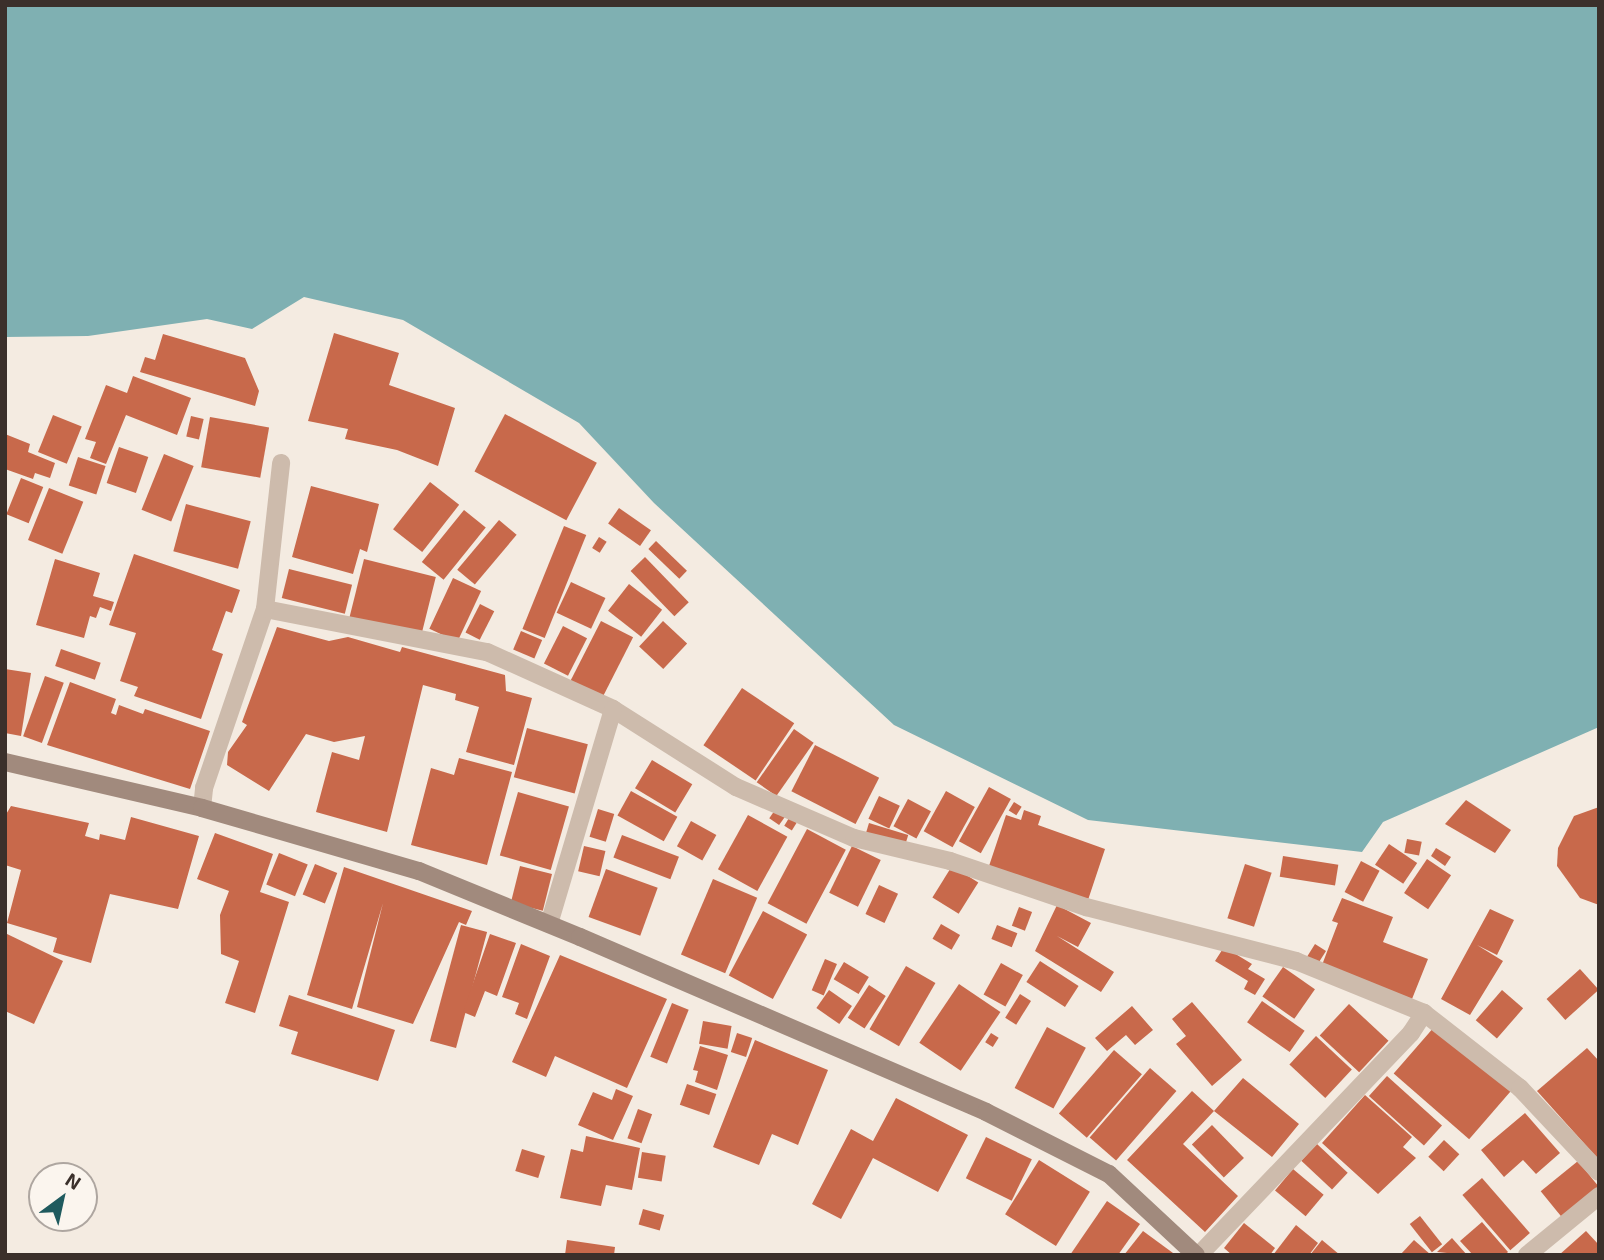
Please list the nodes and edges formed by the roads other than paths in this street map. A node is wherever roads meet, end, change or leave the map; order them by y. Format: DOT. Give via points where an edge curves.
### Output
graph roads {
  1 [pos="281,463"];
  2 [pos="265,609"];
  3 [pos="613,709"];
  4 [pos="5,762"];
  5 [pos="202,808"];
  6 [pos="549,924"];
  7 [pos="1424,1013"];
  8 [pos="1599,1172"];
  9 [pos="1599,1196"];
  10 [pos="1198,1255"];
  11 [pos="1527,1255"];
  1 -- 2 [label="street"];
  2 -- 3 [label="street" via="487,652"];
  2 -- 5 [label="street" via="207,776"];
  3 -- 6 [label="street"];
  3 -- 7 [label="street" via="736,787 854,838 950,861 1086,907 1296,961"];
  4 -- 5 [label="main road"];
  5 -- 6 [label="main road" via="419,871"];
  6 -- 10 [label="main road" via="986,1112 1109,1174"];
  7 -- 8 [label="street" via="1520,1088"];
  7 -- 10 [label="street" via="1411,1033"];
  9 -- 11 [label="street"];
}
